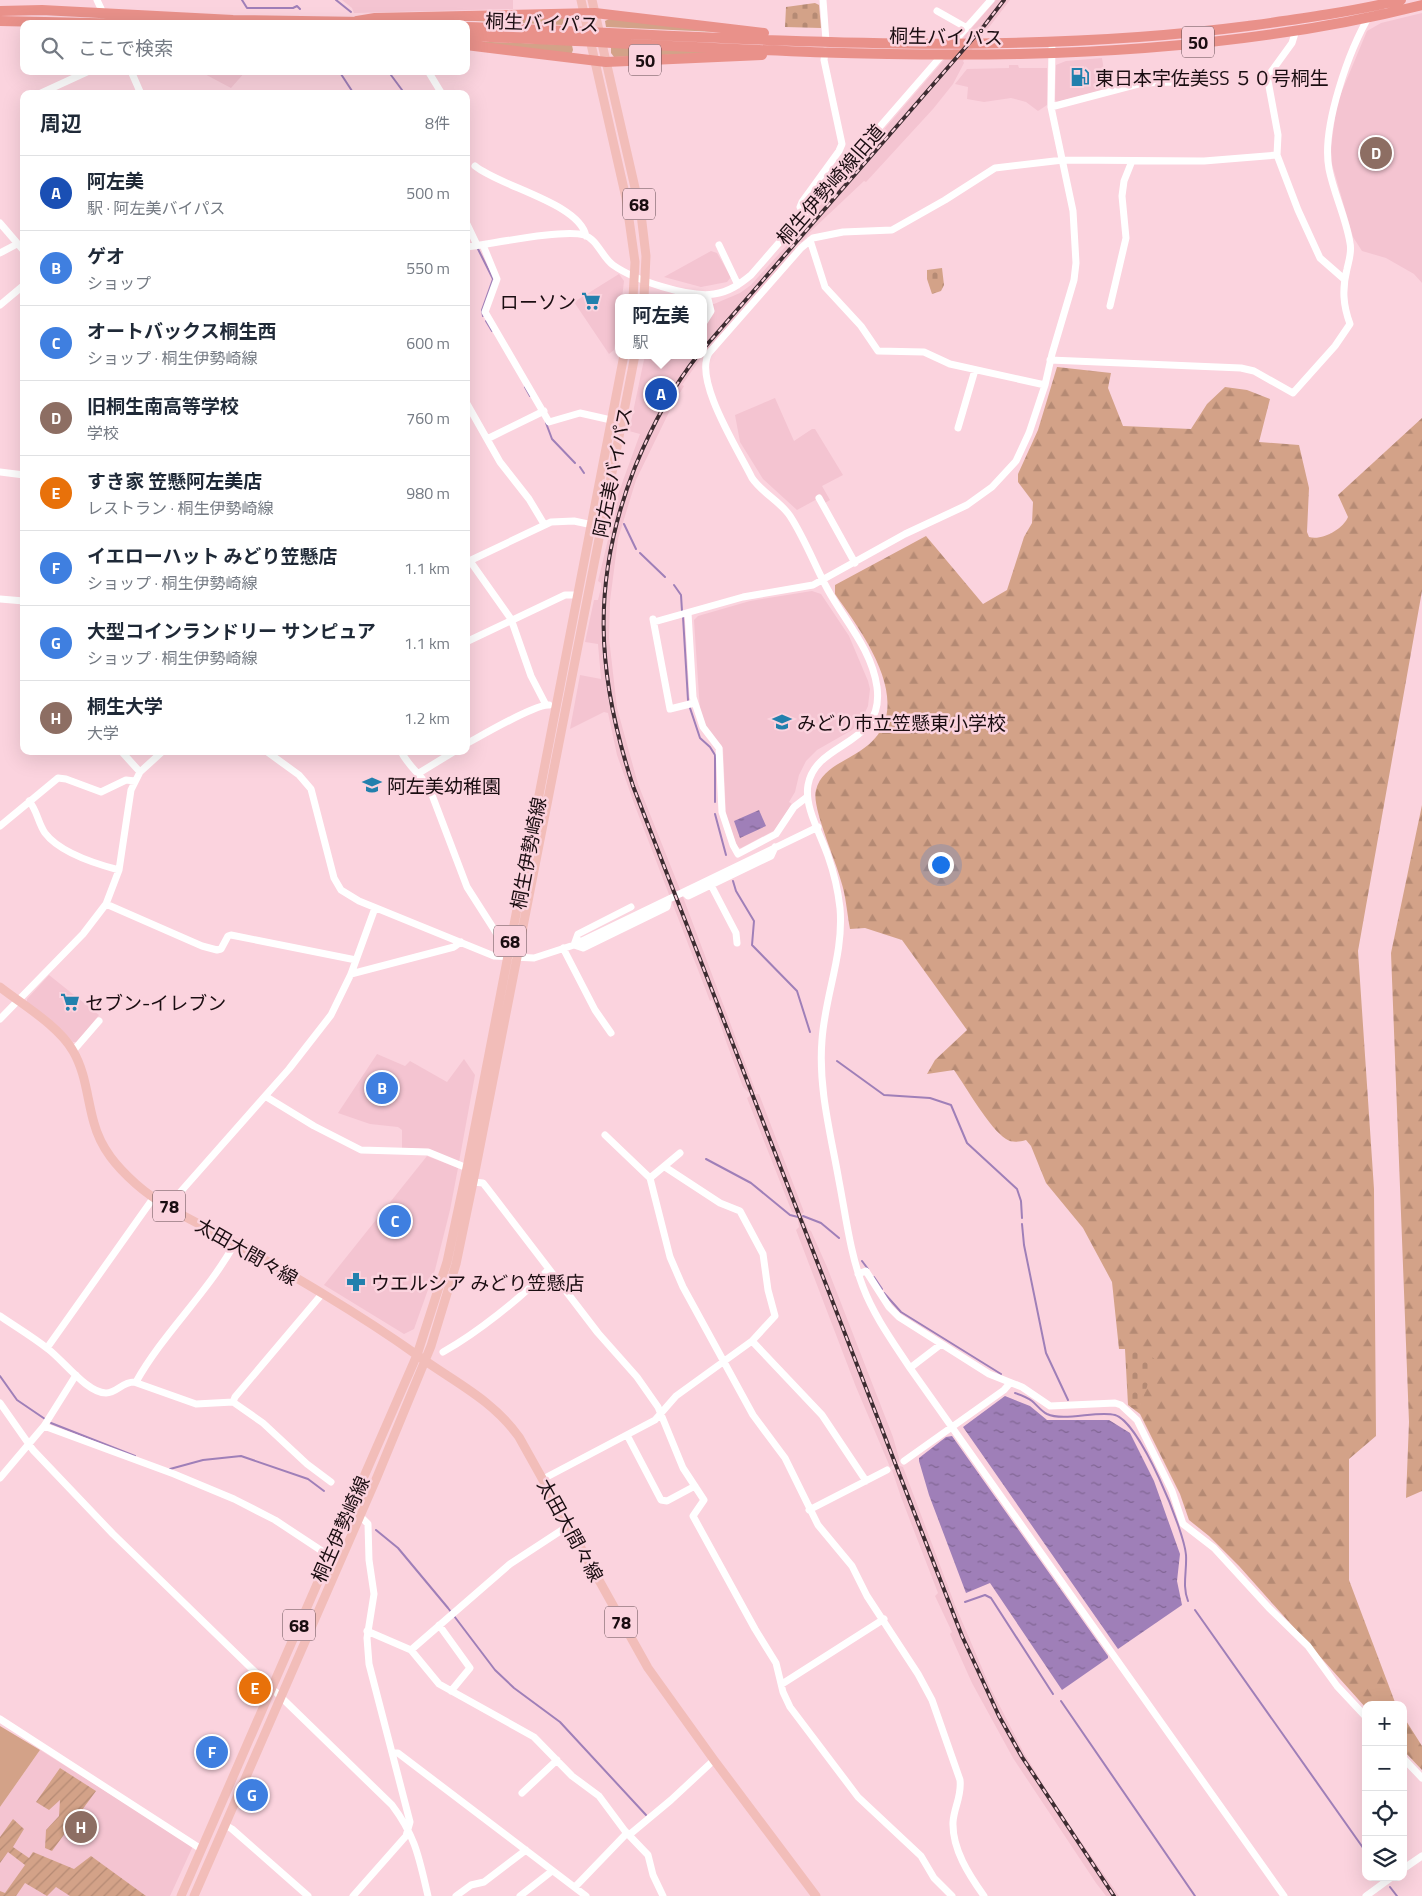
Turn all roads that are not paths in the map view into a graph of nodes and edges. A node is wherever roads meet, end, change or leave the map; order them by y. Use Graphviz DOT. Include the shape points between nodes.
graph roads {
  1 [pos="97,0"];
  2 [pos="581,0"];
  3 [pos="592,0"];
  4 [pos="823,0"];
  5 [pos="991,0"];
  6 [pos="1401,0"];
  7 [pos="1377,3"];
  8 [pos="1422,6"];
  9 [pos="0,11"];
  10 [pos="937,11"];
  11 [pos="103,12"];
  12 [pos="589,13"];
  13 [pos="1369,17"];
  14 [pos="107,20"];
  15 [pos="233,20"];
  16 [pos="363,20"];
  17 [pos="0,21"];
  18 [pos="20,21"];
  19 [pos="470,26"];
  20 [pos="967,28"];
  21 [pos="1296,30"];
  22 [pos="470,36"];
  23 [pos="583,36"];
  24 [pos="1052,43"];
  25 [pos="470,45"];
  26 [pos="825,46"];
  27 [pos="1051,55"];
  28 [pos="595,60"];
  29 [pos="606,62"];
  30 [pos="80,75"];
  31 [pos="133,75"];
  32 [pos="430,75"];
  33 [pos="1174,82"];
  34 [pos="48,90"];
  35 [pos="139,90"];
  36 [pos="440,90"];
  37 [pos="1051,107"];
  38 [pos="1277,155"];
  39 [pos="1063,160"];
  40 [pos="1132,161"];
  41 [pos="475,166"];
  42 [pos="804,213"];
  43 [pos="0,223"];
  44 [pos="470,229"];
  45 [pos="586,236"];
  46 [pos="810,240"];
  47 [pos="480,245"];
  48 [pos="719,245"];
  49 [pos="20,246"];
  50 [pos="470,246"];
  51 [pos="20,247"];
  52 [pos="0,253"];
  53 [pos="635,275"];
  54 [pos="1344,279"];
  55 [pos="646,280"];
  56 [pos="738,285"];
  57 [pos="20,288"];
  58 [pos="633,294"];
  59 [pos="644,294"];
  60 [pos="689,294"];
  61 [pos="707,295"];
  62 [pos="0,305"];
  63 [pos="1110,306"];
  64 [pos="707,317"];
  65 [pos="707,357"];
  66 [pos="623,359"];
  67 [pos="634,359"];
  68 [pos="706,359"];
  69 [pos="1050,360"];
  70 [pos="975,370"];
  71 [pos="1045,386"];
  72 [pos="470,409"];
  73 [pos="544,412"];
  74 [pos="610,420"];
  75 [pos="958,428"];
  76 [pos="487,439"];
  77 [pos="0,472"];
  78 [pos="20,474"];
  79 [pos="819,498"];
  80 [pos="544,524"];
  81 [pos="591,524"];
  82 [pos="602,527"];
  83 [pos="470,560"];
  84 [pos="855,563"];
  85 [pos="470,564"];
  86 [pos="824,580"];
  87 [pos="590,588"];
  88 [pos="577,595"];
  89 [pos="0,599"];
  90 [pos="20,601"];
  91 [pos="688,613"];
  92 [pos="511,619"];
  93 [pos="470,640"];
  94 [pos="694,703"];
  95 [pos="546,705"];
  96 [pos="557,708"];
  97 [pos="470,742"];
  98 [pos="125,755"];
  99 [pos="159,755"];
  100 [pos="272,755"];
  101 [pos="402,755"];
  102 [pos="448,755"];
  103 [pos="140,772"];
  104 [pos="419,773"];
  105 [pos="135,781"];
  106 [pos="807,797"];
  107 [pos="29,801"];
  108 [pos="0,826"];
  109 [pos="818,827"];
  110 [pos="775,847"];
  111 [pos="119,870"];
  112 [pos="712,885"];
  113 [pos="684,893"];
  114 [pos="106,904"];
  115 [pos="632,907"];
  116 [pos="375,908"];
  117 [pos="497,934"];
  118 [pos="461,942"];
  119 [pos="737,943"];
  120 [pos="574,945"];
  121 [pos="563,948"];
  122 [pos="507,957"];
  123 [pos="517,958"];
  124 [pos="356,960"];
  125 [pos="351,974"];
  126 [pos="0,987"];
  127 [pos="17,1000"];
  128 [pos="0,1019"];
  129 [pos="99,1021"];
  130 [pos="611,1033"];
  131 [pos="73,1051"];
  132 [pos="265,1096"];
  133 [pos="605,1135"];
  134 [pos="680,1153"];
  135 [pos="665,1167"];
  136 [pos="467,1168"];
  137 [pos="650,1178"];
  138 [pos="473,1182"];
  139 [pos="154,1197"];
  140 [pos="168,1206"];
  141 [pos="236,1243"];
  142 [pos="549,1269"];
  143 [pos="858,1274"];
  144 [pos="322,1294"];
  145 [pos="0,1316"];
  146 [pos="752,1341"];
  147 [pos="940,1345"];
  148 [pos="47,1348"];
  149 [pos="442,1352"];
  150 [pos="420,1357"];
  151 [pos="724,1362"];
  152 [pos="910,1368"];
  153 [pos="76,1375"];
  154 [pos="136,1382"];
  155 [pos="1010,1383"];
  156 [pos="233,1402"];
  157 [pos="0,1403"];
  158 [pos="660,1415"];
  159 [pos="44,1426"];
  160 [pos="952,1427"];
  161 [pos="627,1435"];
  162 [pos="29,1443"];
  163 [pos="904,1461"];
  164 [pos="887,1470"];
  165 [pos="0,1478"];
  166 [pos="543,1479"];
  167 [pos="866,1481"];
  168 [pos="331,1482"];
  169 [pos="695,1486"];
  170 [pos="809,1510"];
  171 [pos="360,1516"];
  172 [pos="568,1526"];
  173 [pos="328,1555"];
  174 [pos="884,1619"];
  175 [pos="439,1625"];
  176 [pos="367,1630"];
  177 [pos="412,1650"];
  178 [pos="782,1684"];
  179 [pos="272,1690"];
  180 [pos="452,1691"];
  181 [pos="281,1698"];
  182 [pos="1362,1713"];
  183 [pos="0,1719"];
  184 [pos="393,1753"];
  185 [pos="557,1760"];
  186 [pos="714,1760"];
  187 [pos="1407,1762"];
  188 [pos="1422,1778"];
  189 [pos="522,1792"];
  190 [pos="225,1825"];
  191 [pos="409,1829"];
  192 [pos="628,1834"];
  193 [pos="201,1849"];
  194 [pos="526,1850"];
  195 [pos="1422,1856"];
  196 [pos="1407,1867"];
  197 [pos="552,1871"];
  198 [pos="1387,1881"];
  199 [pos="575,1887"];
  200 [pos="460,1895"];
  201 [pos="181,1896"];
  202 [pos="194,1896"];
  203 [pos="308,1896"];
  204 [pos="353,1896"];
  205 [pos="428,1896"];
  206 [pos="520,1896"];
  207 [pos="586,1896"];
  208 [pos="663,1896"];
  209 [pos="816,1896"];
  210 [pos="952,1896"];
  211 [pos="984,1896"];
  212 [pos="1284,1896"];
  213 [pos="1366,1896"];
  1 -- 11 [label="street"];
  2 -- 12 [label="main road, 68"];
  3 -- 12 [label="main road, 68"];
  4 -- 26 [label="street"];
  5 -- 20 [label="street, 桐生伊勢崎線旧道"];
  6 -- 7 [label="highway, 桐生バイパス / 50"];
  7 -- 13 [label="street"];
  7 -- 24 [label="highway, 桐生バイパス / 50" via="1277,22 1190,33"];
  8 -- 13 [label="highway, 桐生バイパス / 50"];
  9 -- 11 [label="highway, 50"];
  10 -- 20 [label="street"];
  11 -- 14 [label="street"];
  11 -- 15 [label="highway, 50"];
  12 -- 16 [label="highway, 50"];
  12 -- 26 [label="highway, 50" via="807,35"];
  12 -- 28 [label="main road, 68"];
  12 -- 29 [label="main road, 68"];
  13 -- 21 [label="highway, 桐生バイパス / 50"];
  13 -- 54 [label="street" via="1335,103 1327,148 1329,171 1350,242"];
  17 -- 18 [label="highway"];
  19 -- 23 [label="highway, 桐生バイパス / 50"];
  20 -- 42 [label="street, 桐生伊勢崎線旧道"];
  21 -- 27 [label="highway, 桐生バイパス / 50"];
  21 -- 38 [label="street" via="1292,43 1268,81 1278,136"];
  22 -- 23 [label="highway, 桐生バイパス / 50"];
  23 -- 26 [label="highway, 桐生バイパス / 50"];
  24 -- 26 [label="highway, 桐生バイパス / 50"];
  24 -- 27 [label="street"];
  25 -- 28 [label="highway, 50"];
  26 -- 27 [label="highway, 桐生バイパス / 50" via="931,54"];
  26 -- 29 [label="highway, 50" via="802,55 699,56"];
  26 -- 42 [label="street" via="824,60 842,144 802,202 800,207"];
  27 -- 37 [label="street"];
  28 -- 29 [label="highway, 50"];
  28 -- 53 [label="main road, 68" via="626,198"];
  29 -- 55 [label="main road, 68" via="638,196"];
  30 -- 34 [label="street"];
  31 -- 35 [label="street"];
  32 -- 36 [label="street"];
  33 -- 37 [label="street" via="1142,82"];
  37 -- 39 [label="street"];
  38 -- 40 [label="street" via="1204,162"];
  38 -- 54 [label="street" via="1320,258"];
  39 -- 40 [label="street"];
  39 -- 46 [label="street" via="995,168 892,230 835,232"];
  39 -- 69 [label="street" via="1073,211 1076,263 1066,310"];
  40 -- 63 [label="street" via="1122,196 1126,238"];
  41 -- 45 [label="street, 桐生伊勢崎線旧道" via="569,212"];
  42 -- 56 [label="street, 桐生伊勢崎線旧道" via="751,275"];
  43 -- 49 [label="street"];
  44 -- 47 [label="street"];
  45 -- 47 [label="street" via="553,235"];
  45 -- 53 [label="street, 桐生伊勢崎線旧道" via="613,265"];
  46 -- 65 [label="street"];
  46 -- 70 [label="street" via="827,290 861,326 878,351 924,352 950,364"];
  47 -- 50 [label="street"];
  47 -- 73 [label="street" via="497,279 486,308 486,317"];
  48 -- 56 [label="street"];
  51 -- 52 [label="street"];
  53 -- 55 [label="street, 桐生伊勢崎線旧道"];
  53 -- 58 [label="main road, 68"];
  54 -- 69 [label="street" via="1344,304 1350,324 1293,393 1254,371 1241,368"];
  55 -- 59 [label="main road, 68"];
  55 -- 60 [label="street, 桐生伊勢崎線旧道"];
  56 -- 61 [label="street, 桐生伊勢崎線旧道"];
  57 -- 62 [label="street"];
  61 -- 64 [label="street" via="711,311"];
  66 -- 74 [label="main road, 阿左美バイパス / 68"];
  67 -- 82 [label="main road, 阿左美バイパス / 68"];
  68 -- 86 [label="street" via="711,396 752,478 790,516"];
  69 -- 71 [label="street"];
  70 -- 71 [label="street"];
  70 -- 75 [label="street"];
  71 -- 84 [label="street" via="1020,454 999,481 958,509 904,534"];
  72 -- 76 [label="street"];
  73 -- 74 [label="street" via="549,422 580,413"];
  73 -- 76 [label="street"];
  74 -- 81 [label="main road, 阿左美バイパス / 68"];
  76 -- 80 [label="street"];
  77 -- 78 [label="street"];
  79 -- 84 [label="street"];
  80 -- 81 [label="street" via="568,520"];
  80 -- 83 [label="street"];
  81 -- 82 [label="street"];
  81 -- 88 [label="main road, 桐生伊勢崎線 / 68"];
  82 -- 87 [label="main road, 阿左美バイパス / 68"];
  84 -- 86 [label="street"];
  85 -- 92 [label="street"];
  86 -- 91 [label="street" via="798,589 760,594"];
  86 -- 106 [label="street" via="868,660 876,683 878,703 866,728 814,770 808,782"];
  87 -- 123 [label="main road, 桐生伊勢崎線 / 68"];
  88 -- 92 [label="street" via="566,595"];
  88 -- 96 [label="main road, 桐生伊勢崎線 / 68"];
  89 -- 90 [label="street"];
  91 -- 94 [label="street"];
  91 -- 94 [label="street" via="653,620 670,709"];
  92 -- 93 [label="street"];
  92 -- 95 [label="street" via="531,676"];
  94 -- 106 [label="street" via="702,727 719,748 722,812 738,854 776,834"];
  95 -- 96 [label="street"];
  95 -- 97 [label="street"];
  96 -- 122 [label="main road, 桐生伊勢崎線 / 68"];
  98 -- 103 [label="street"];
  99 -- 103 [label="street"];
  100 -- 116 [label="street" via="299,775 311,789 339,887"];
  101 -- 104 [label="street"];
  102 -- 104 [label="street"];
  103 -- 105 [label="street"];
  104 -- 117 [label="street" via="429,787 467,887"];
  105 -- 107 [label="street" via="126,780 101,792 58,778"];
  105 -- 111 [label="street" via="129,800"];
  106 -- 109 [label="street"];
  107 -- 108 [label="street"];
  107 -- 111 [label="street" via="44,832 55,842 66,850"];
  109 -- 110 [label="street"];
  109 -- 143 [label="street" via="835,878 841,921 837,965 823,1032 821,1066"];
  110 -- 112 [label="street" via="772,856"];
  110 -- 113 [label="street"];
  111 -- 114 [label="street"];
  112 -- 113 [label="street" via="688,896"];
  112 -- 119 [label="street" via="736,933"];
  113 -- 120 [label="street" via="669,900 667,907 583,948"];
  114 -- 124 [label="street" via="217,950 232,935"];
  114 -- 127 [label="street" via="90,926"];
  115 -- 120 [label="street" via="578,934"];
  116 -- 118 [label="street"];
  116 -- 124 [label="street"];
  118 -- 122 [label="street" via="494,956"];
  118 -- 125 [label="street" via="454,947"];
  120 -- 121 [label="street"];
  121 -- 123 [label="street" via="534,958"];
  121 -- 130 [label="street" via="595,1010"];
  122 -- 123 [label="street"];
  122 -- 136 [label="main road, 桐生伊勢崎線 / 68"];
  123 -- 138 [label="main road, 桐生伊勢崎線 / 68"];
  124 -- 125 [label="street"];
  125 -- 132 [label="street" via="331,1015"];
  126 -- 127 [label="main road, 太田大間々線 / 78"];
  127 -- 128 [label="street"];
  127 -- 131 [label="main road, 太田大間々線 / 78" via="64,1038"];
  129 -- 131 [label="street"];
  131 -- 139 [label="main road, 太田大間々線 / 78" via="102,1145 120,1170"];
  132 -- 136 [label="street" via="362,1150 428,1152"];
  132 -- 140 [label="street"];
  133 -- 137 [label="street"];
  134 -- 135 [label="street"];
  135 -- 137 [label="street"];
  135 -- 146 [label="street" via="720,1203 740,1211 761,1249 775,1316"];
  136 -- 150 [label="main road, 桐生伊勢崎線 / 68"];
  137 -- 151 [label="street" via="670,1257"];
  138 -- 142 [label="street" via="485,1185"];
  138 -- 150 [label="main road, 桐生伊勢崎線 / 68" via="445,1305 430,1346"];
  139 -- 140 [label="main road, 太田大間々線 / 78"];
  139 -- 148 [label="street"];
  140 -- 141 [label="main road, 太田大間々線 / 78"];
  141 -- 144 [label="main road, 太田大間々線 / 78"];
  141 -- 154 [label="street" via="217,1274 163,1338"];
  142 -- 149 [label="street" via="535,1284 462,1341"];
  142 -- 158 [label="street" via="637,1377"];
  143 -- 147 [label="street" via="866,1271 894,1313"];
  143 -- 152 [label="street" via="873,1309"];
  144 -- 150 [label="main road, 太田大間々線 / 78"];
  144 -- 156 [label="street"];
  145 -- 148 [label="street"];
  146 -- 151 [label="street"];
  146 -- 167 [label="street" via="822,1415"];
  147 -- 152 [label="street"];
  147 -- 155 [label="street"];
  148 -- 153 [label="street"];
  150 -- 166 [label="main road, 太田大間々線 / 78" via="479,1395 500,1413 519,1437"];
  150 -- 171 [label="main road, 桐生伊勢崎線 / 68"];
  150 -- 173 [label="main road, 桐生伊勢崎線 / 68"];
  151 -- 158 [label="street" via="676,1396"];
  151 -- 170 [label="street" via="759,1425 785,1458"];
  152 -- 160 [label="street"];
  153 -- 154 [label="street" via="104,1393 111,1393 124,1383"];
  153 -- 159 [label="street"];
  154 -- 156 [label="street" via="196,1404"];
  155 -- 160 [label="street"];
  155 -- 182 [label="street" via="1022,1387 1050,1406 1115,1403 1134,1417 1172,1490 1183,1524 1214,1548 1308,1646 1337,1686"];
  156 -- 168 [label="street" via="264,1423"];
  157 -- 162 [label="street"];
  158 -- 161 [label="street"];
  158 -- 169 [label="street" via="683,1468"];
  159 -- 162 [label="street"];
  159 -- 173 [label="street" via="234,1499 275,1520"];
  160 -- 163 [label="street"];
  160 -- 212 [label="street"];
  161 -- 166 [label="street"];
  161 -- 169 [label="street" via="661,1500 667,1501"];
  162 -- 165 [label="street"];
  162 -- 179 [label="street" via="114,1534"];
  164 -- 167 [label="street"];
  166 -- 172 [label="main road, 太田大間々線 / 78"];
  167 -- 170 [label="street"];
  169 -- 178 [label="street" via="704,1502 693,1516 776,1663"];
  170 -- 174 [label="street" via="852,1566"];
  171 -- 176 [label="street" via="368,1524 369,1560 374,1585"];
  171 -- 181 [label="main road, 桐生伊勢崎線 / 68"];
  172 -- 175 [label="street" via="510,1564"];
  172 -- 186 [label="main road, 太田大間々線 / 78" via="648,1668"];
  173 -- 179 [label="main road, 桐生伊勢崎線 / 68"];
  174 -- 178 [label="street"];
  174 -- 211 [label="street" via="918,1674 935,1710 960,1780 961,1795 954,1814 954,1835 965,1865"];
  175 -- 177 [label="street"];
  175 -- 180 [label="street" via="470,1668"];
  176 -- 177 [label="street"];
  176 -- 184 [label="street" via="369,1664"];
  177 -- 180 [label="street" via="436,1682"];
  178 -- 210 [label="street" via="790,1707 858,1798 921,1856 934,1878"];
  179 -- 181 [label="street"];
  179 -- 193 [label="main road, 桐生伊勢崎線 / 68"];
  180 -- 185 [label="street" via="524,1730"];
  181 -- 190 [label="main road, 桐生伊勢崎線 / 68"];
  181 -- 191 [label="street" via="392,1805"];
  183 -- 193 [label="street"];
  184 -- 191 [label="street" via="410,1818"];
  184 -- 194 [label="street" via="398,1753"];
  185 -- 189 [label="street"];
  185 -- 192 [label="street" via="599,1796"];
  186 -- 192 [label="street"];
  186 -- 209 [label="main road, 太田大間々線 / 78"];
  187 -- 188 [label="street"];
  190 -- 202 [label="main road, 桐生伊勢崎線 / 68"];
  190 -- 203 [label="street"];
  191 -- 204 [label="street"];
  191 -- 205 [label="street" via="418,1851"];
  192 -- 199 [label="street"];
  192 -- 208 [label="street" via="650,1858 653,1875"];
  193 -- 201 [label="main road, 桐生伊勢崎線 / 68"];
  194 -- 197 [label="street"];
  194 -- 200 [label="street" via="484,1882 471,1885"];
  195 -- 196 [label="street"];
  197 -- 199 [label="street"];
  197 -- 206 [label="street"];
  198 -- 213 [label="street"];
  199 -- 207 [label="street"];
}
